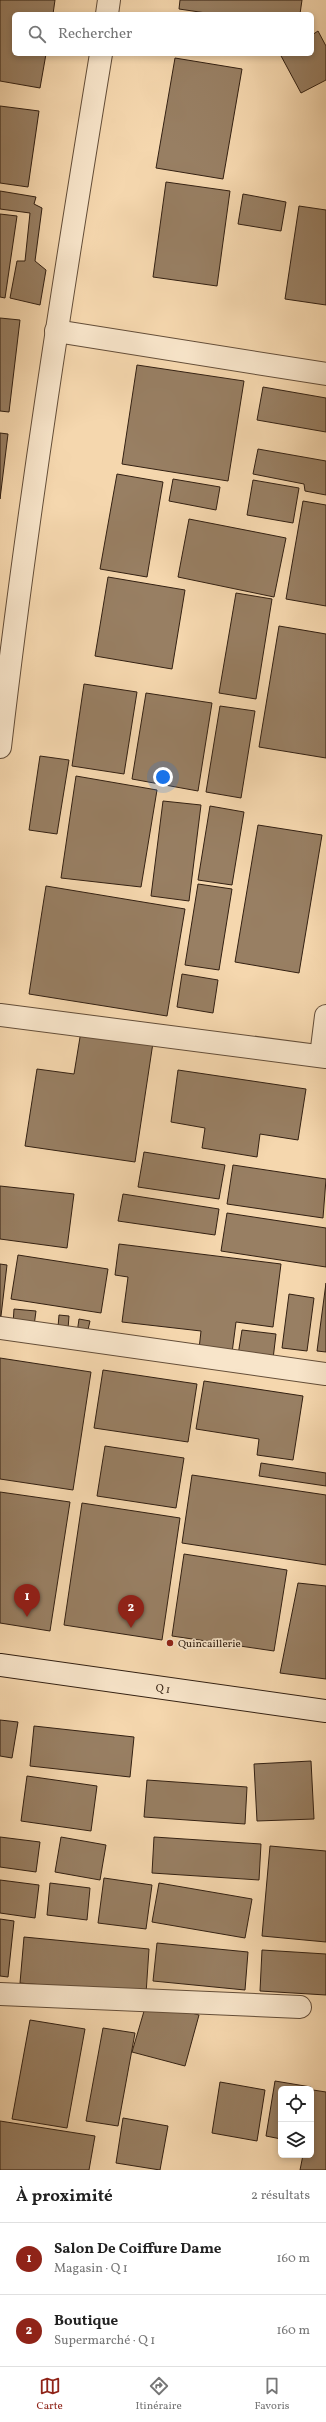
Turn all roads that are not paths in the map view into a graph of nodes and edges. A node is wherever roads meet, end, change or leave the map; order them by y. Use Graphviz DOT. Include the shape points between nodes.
graph roads {
  1 [pos="109,0"];
  2 [pos="107,12"];
  3 [pos="101,56"];
  4 [pos="56,331"];
  5 [pos="326,374"];
  6 [pos="6,641"];
  7 [pos="0,747"];
  8 [pos="0,1015"];
  9 [pos="326,1016"];
  10 [pos="323,1057"];
  11 [pos="0,1328"];
  12 [pos="326,1374"];
  13 [pos="0,1664"];
  14 [pos="326,1711"];
  15 [pos="0,1994"];
  16 [pos="300,2007"];
  1 -- 2 [label="street"];
  3 -- 4 [label="street"];
  4 -- 5 [label="street"];
  4 -- 6 [label="street"];
  6 -- 7 [label="street"];
  8 -- 10 [label="street"];
  9 -- 10 [label="street"];
  11 -- 12 [label="street"];
  13 -- 14 [label="street, Q 1"];
  15 -- 16 [label="street"];
}
